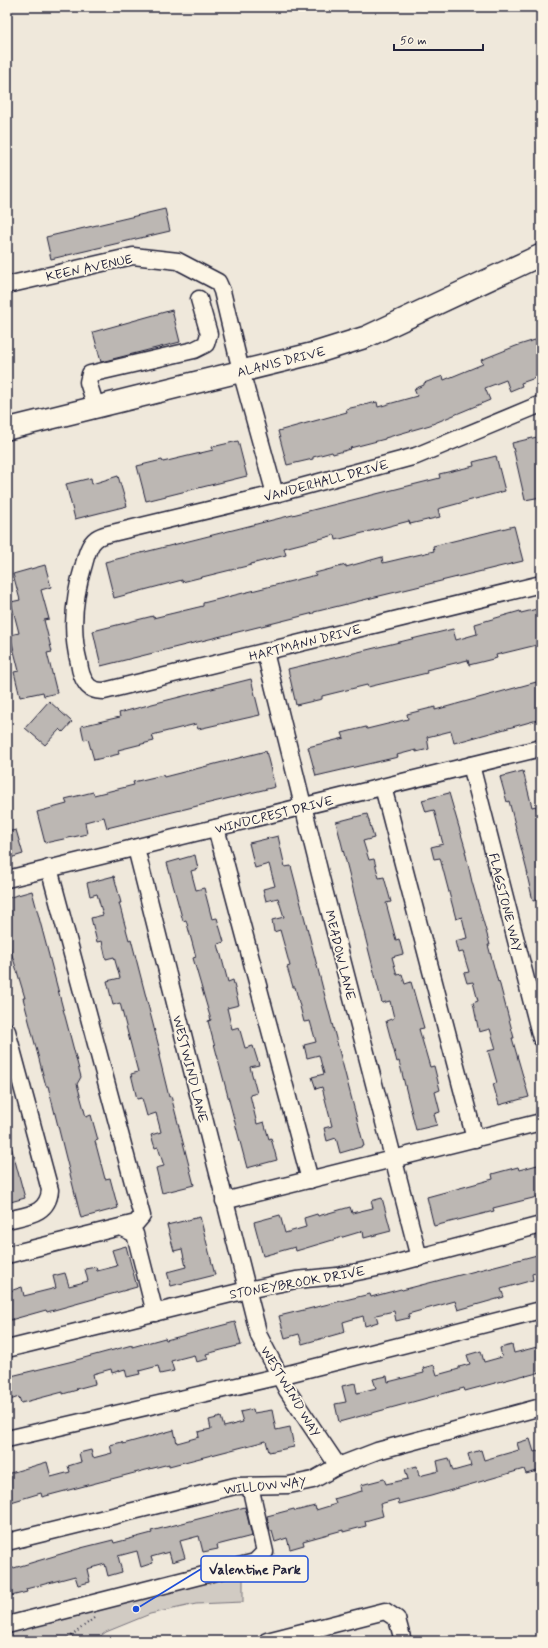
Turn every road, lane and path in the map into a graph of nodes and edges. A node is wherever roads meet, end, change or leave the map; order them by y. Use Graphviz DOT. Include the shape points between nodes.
graph roads {
  1 [pos="541,255"];
  2 [pos="7,285"];
  3 [pos="199,299"];
  4 [pos="241,372"];
  5 [pos="541,404"];
  6 [pos="96,407"];
  7 [pos="7,429"];
  8 [pos="275,494"];
  9 [pos="541,584"];
  10 [pos="265,652"];
  11 [pos="80,669"];
  12 [pos="541,748"];
  13 [pos="471,765"];
  14 [pos="383,787"];
  15 [pos="303,806"];
  16 [pos="216,828"];
  17 [pos="136,848"];
  18 [pos="49,868"];
  19 [pos="7,879"];
  20 [pos="7,1031"];
  21 [pos="541,1038"];
  22 [pos="541,1122"];
  23 [pos="475,1139"];
  24 [pos="393,1159"];
  25 [pos="310,1180"];
  26 [pos="224,1201"];
  27 [pos="7,1220"];
  28 [pos="541,1225"];
  29 [pos="121,1227"];
  30 [pos="7,1255"];
  31 [pos="419,1258"];
  32 [pos="246,1290"];
  33 [pos="541,1310"];
  34 [pos="155,1313"];
  35 [pos="7,1349"];
  36 [pos="280,1376"];
  37 [pos="541,1407"];
  38 [pos="7,1439"];
  39 [pos="338,1466"];
  40 [pos="250,1486"];
  41 [pos="7,1542"];
  42 [pos="7,1625"];
  43 [pos="267,1641"];
  44 [pos="403,1641"];
  1 -- 4 [label="main road, ALANIS DRIVE" via="366,337 315,354"];
  2 -- 4 [label="street, KEEN AVENUE" via="133,256 178,261 218,282"];
  3 -- 6 [label="street" via="209,334 206,344 194,350 90,374 88,382"];
  4 -- 6 [label="main road, ALANIS DRIVE"];
  4 -- 8 [label="street, KEEN AVENUE"];
  5 -- 8 [label="street, VANDERHALL DRIVE" via="416,456"];
  6 -- 7 [label="main road, ALANIS DRIVE"];
  8 -- 11 [label="street, VANDERHALL DRIVE" via="96,538 78,580 74,600 74,638"];
  9 -- 10 [label="street, HARTMANN DRIVE"];
  10 -- 11 [label="street, HARTMANN DRIVE" via="104,691 93,690 87,685"];
  10 -- 15 [label="street, MEADOW LANE"];
  12 -- 13 [label="street, WINDCREST DRIVE"];
  13 -- 14 [label="street, WINDCREST DRIVE"];
  13 -- 21 [label="street, FLAGSTONE WAY"];
  14 -- 15 [label="street, WINDCREST DRIVE"];
  14 -- 23 [label="street"];
  15 -- 16 [label="street, WINDCREST DRIVE"];
  15 -- 24 [label="street, MEADOW LANE"];
  16 -- 17 [label="street, WINDCREST DRIVE"];
  16 -- 25 [label="street"];
  17 -- 18 [label="street, WINDCREST DRIVE"];
  17 -- 26 [label="street, WESTWIND LANE"];
  18 -- 19 [label="street, WINDCREST DRIVE"];
  18 -- 29 [label="street" via="142,1216 136,1223"];
  20 -- 27 [label="street" via="50,1190 49,1198 41,1210"];
  22 -- 23 [label="street"];
  23 -- 24 [label="street"];
  24 -- 25 [label="street"];
  24 -- 31 [label="street, MEADOW LANE"];
  25 -- 26 [label="street"];
  26 -- 32 [label="street, WESTWIND LANE"];
  28 -- 31 [label="street, STONEYBROOK DRIVE"];
  29 -- 30 [label="street"];
  29 -- 34 [label="street" via="135,1234"];
  31 -- 32 [label="street, STONEYBROOK DRIVE" via="337,1276 296,1280"];
  32 -- 34 [label="street, STONEYBROOK DRIVE"];
  32 -- 36 [label="street, WESTWIND WAY" via="258,1336"];
  33 -- 36 [label="street"];
  34 -- 35 [label="street, STONEYBROOK DRIVE"];
  36 -- 38 [label="street"];
  36 -- 39 [label="street, WESTWIND WAY"];
  37 -- 39 [label="street, WILLOW WAY" via="377,1451"];
  39 -- 40 [label="street, WILLOW WAY" via="313,1480"];
  40 -- 41 [label="street, WILLOW WAY" via="235,1486"];
  40 -- 42 [label="street" via="265,1552 255,1562"];
  43 -- 44 [label="street" via="385,1611 397,1619"];
}
